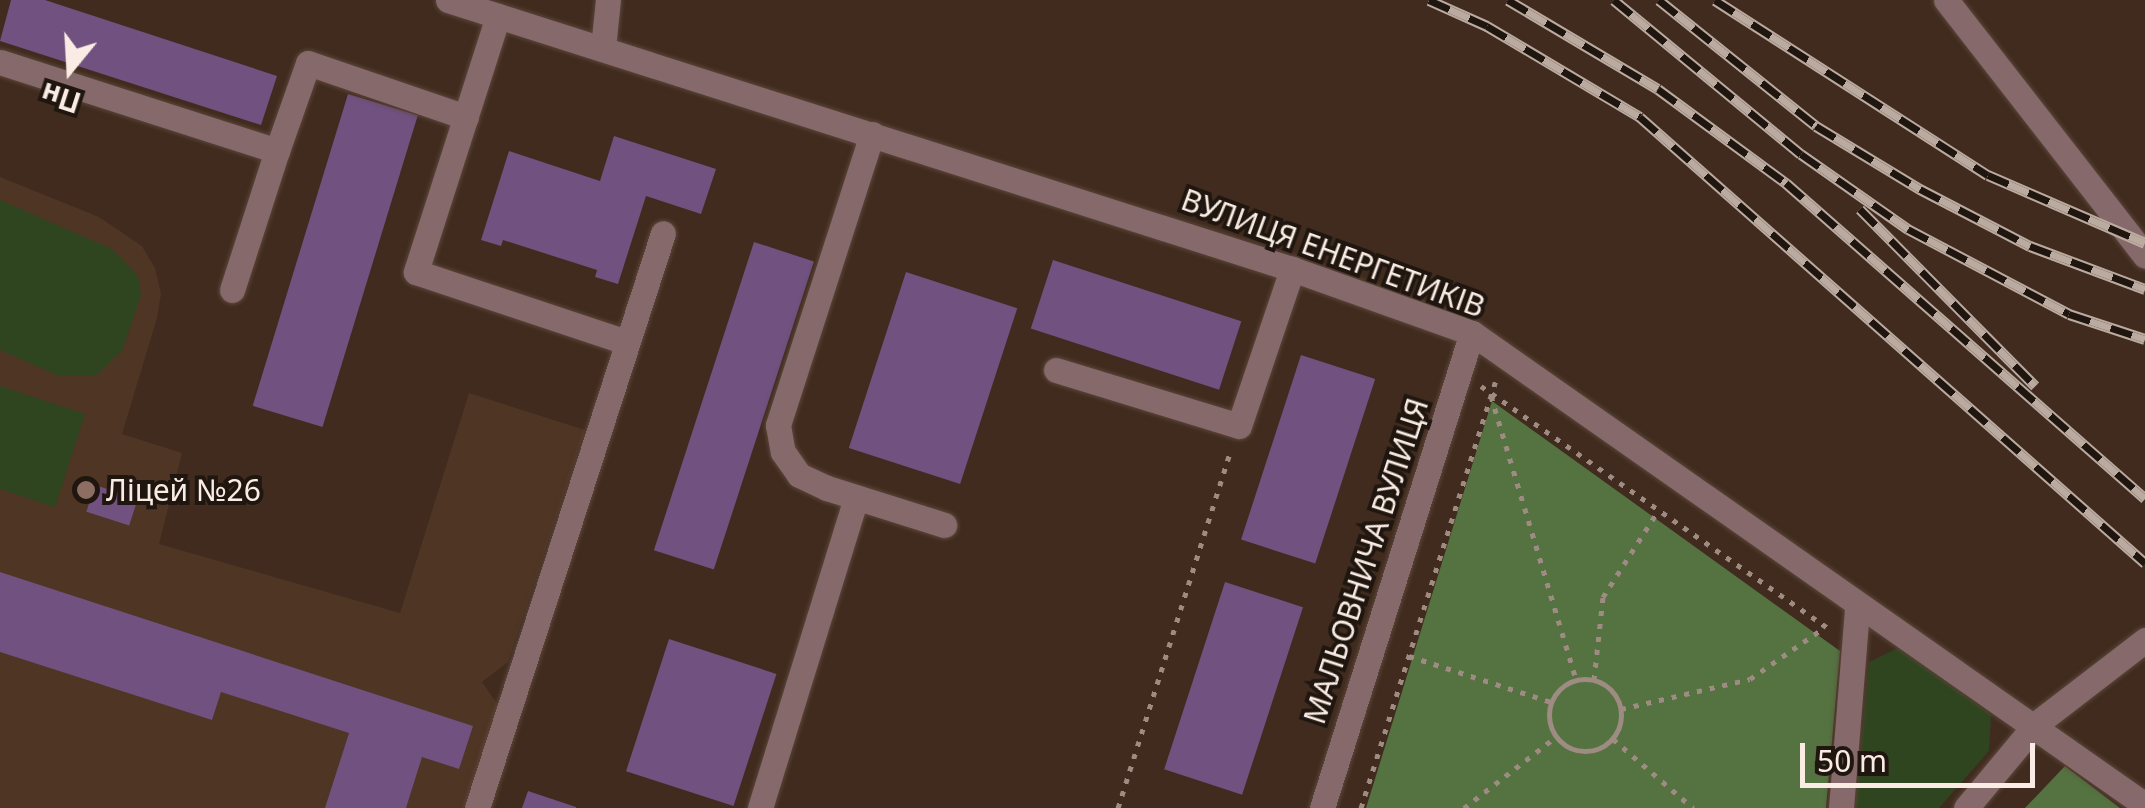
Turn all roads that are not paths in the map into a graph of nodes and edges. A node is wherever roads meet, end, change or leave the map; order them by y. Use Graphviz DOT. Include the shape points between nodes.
graph roads {
  1 [pos="448,0"];
  2 [pos="608,0"];
  3 [pos="1946,0"];
  4 [pos="498,16"];
  5 [pos="603,48"];
  6 [pos="0,62"];
  7 [pos="466,117"];
  8 [pos="872,134"];
  9 [pos="277,152"];
  10 [pos="663,233"];
  11 [pos="2145,256"];
  12 [pos="1292,269"];
  13 [pos="232,290"];
  14 [pos="1472,333"];
  15 [pos="627,342"];
  16 [pos="1056,370"];
  17 [pos="856,497"];
  18 [pos="944,525"];
  19 [pos="1857,608"];
  20 [pos="2145,640"];
  21 [pos="2036,724"];
  22 [pos="2145,804"];
  23 [pos="477,808"];
  24 [pos="760,808"];
  25 [pos="1322,808"];
  26 [pos="1842,808"];
  27 [pos="1966,808"];
  1 -- 4 [label="street, ВУЛИЦЯ ЕНЕРГЕТИКІВ"];
  2 -- 5 [label="street"];
  3 -- 11 [label="street"];
  4 -- 5 [label="street, ВУЛИЦЯ ЕНЕРГЕТИКІВ"];
  4 -- 7 [label="street"];
  5 -- 8 [label="street, ВУЛИЦЯ ЕНЕРГЕТИКІВ"];
  6 -- 9 [label="street"];
  7 -- 9 [label="street" via="308,63"];
  7 -- 15 [label="street" via="416,272"];
  8 -- 12 [label="street, ВУЛИЦЯ ЕНЕРГЕТИКІВ"];
  8 -- 17 [label="street" via="778,425 783,452 799,475"];
  9 -- 13 [label="street"];
  10 -- 15 [label="street"];
  12 -- 14 [label="street, ВУЛИЦЯ ЕНЕРГЕТИКІВ"];
  12 -- 16 [label="street" via="1239,426"];
  14 -- 19 [label="street, ВУЛИЦЯ ЕНЕРГЕТИКІВ"];
  14 -- 25 [label="street, МАЛЬОВНИЧА ВУЛИЦЯ"];
  15 -- 23 [label="street"];
  17 -- 18 [label="street"];
  17 -- 24 [label="street"];
  19 -- 21 [label="street, ВУЛИЦЯ ЕНЕРГЕТИКІВ"];
  19 -- 26 [label="street"];
  20 -- 21 [label="street"];
  21 -- 22 [label="street, ВУЛИЦЯ ЕНЕРГЕТИКІВ"];
  21 -- 27 [label="street"];
}
